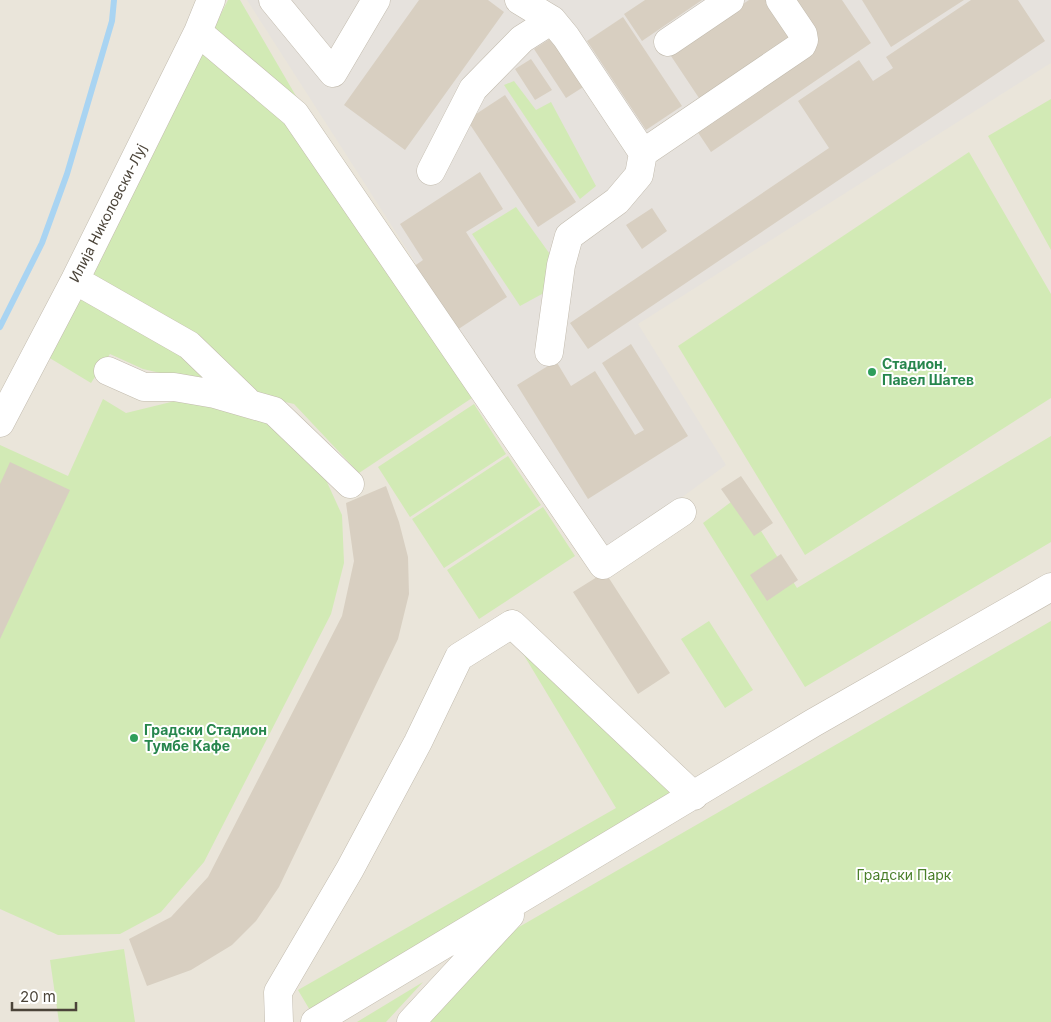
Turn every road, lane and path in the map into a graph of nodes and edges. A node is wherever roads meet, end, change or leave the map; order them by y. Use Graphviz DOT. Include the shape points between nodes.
graph roads {
  1 [pos="211,0"];
  2 [pos="273,0"];
  3 [pos="376,0"];
  4 [pos="519,0"];
  5 [pos="730,0"];
  6 [pos="780,0"];
  7 [pos="552,20"];
  8 [pos="198,32"];
  9 [pos="668,42"];
  10 [pos="642,153"];
  11 [pos="431,171"];
  12 [pos="75,280"];
  13 [pos="549,352"];
  14 [pos="108,371"];
  15 [pos="250,404"];
  16 [pos="0,423"];
  17 [pos="350,484"];
  18 [pos="682,512"];
  19 [pos="1051,587"];
  20 [pos="694,796"];
  21 [pos="532,892"];
  22 [pos="279,1022"];
  23 [pos="315,1022"];
  24 [pos="411,1022"];
  1 -- 8 [label="street, Илија Николовски-Луј"];
  2 -- 3 [label="street" via="333,73"];
  4 -- 7 [label="street"];
  5 -- 9 [label="street"];
  6 -- 10 [label="street" via="803,34 802,45"];
  7 -- 10 [label="street"];
  7 -- 11 [label="street" via="522,39 473,89"];
  8 -- 12 [label="street, Илија Николовски-Луј"];
  8 -- 18 [label="street" via="295,114 603,565"];
  10 -- 13 [label="street" via="639,175 617,201 569,236 561,265"];
  12 -- 15 [label="street" via="189,345"];
  12 -- 16 [label="street, Илија Николовски-Луј"];
  14 -- 15 [label="street" via="144,387 191,390"];
  15 -- 17 [label="street" via="274,411"];
  19 -- 20 [label="street" via="837,709"];
  20 -- 21 [label="street"];
  20 -- 22 [label="street" via="512,624 459,657 368,835 278,992"];
  21 -- 23 [label="street"];
  21 -- 24 [label="street"];
}
